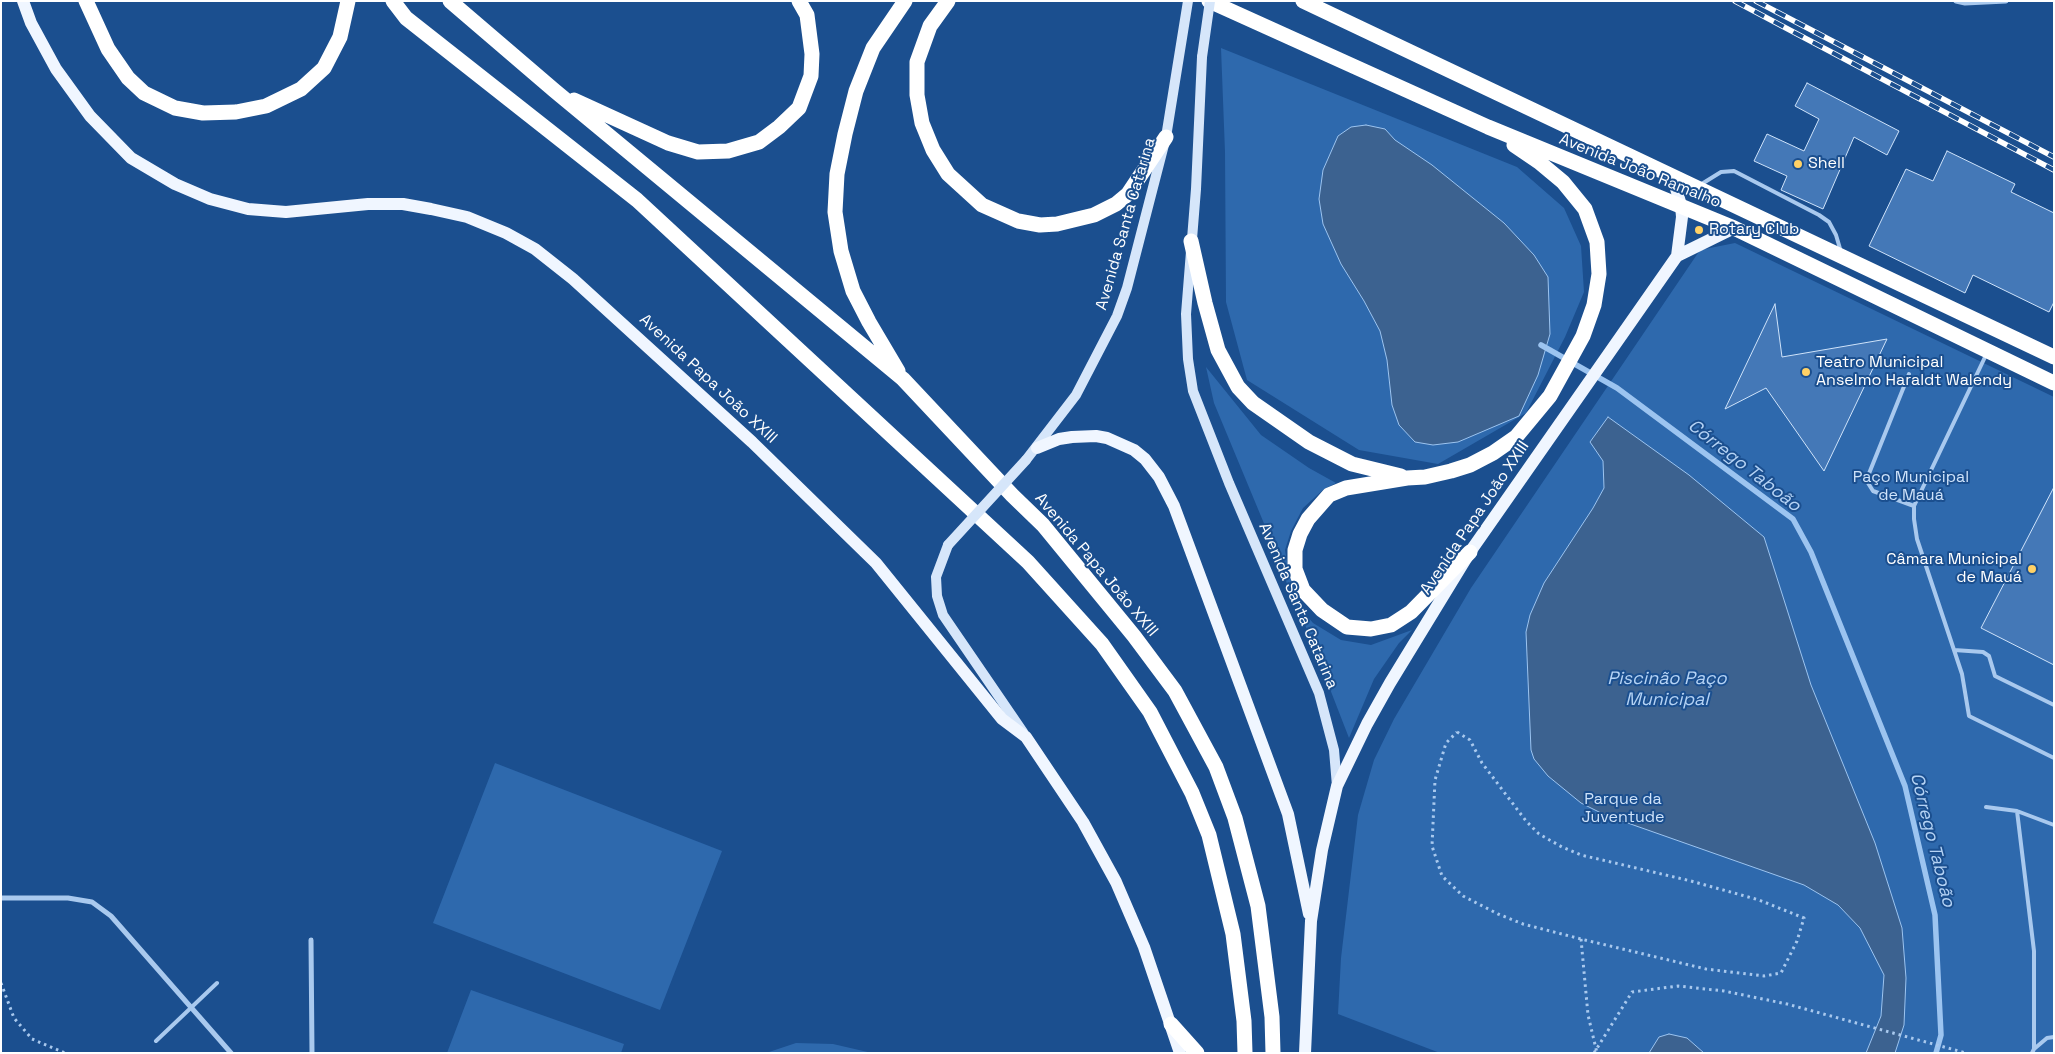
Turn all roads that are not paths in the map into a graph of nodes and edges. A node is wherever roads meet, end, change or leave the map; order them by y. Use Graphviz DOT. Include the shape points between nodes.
graph roads {
  1 [pos="23,1"];
  2 [pos="86,1"];
  3 [pos="348,1"];
  4 [pos="393,1"];
  5 [pos="450,1"];
  6 [pos="799,1"];
  7 [pos="905,1"];
  8 [pos="948,1"];
  9 [pos="1188,1"];
  10 [pos="1209,1"];
  11 [pos="1302,1"];
  12 [pos="1956,1"];
  13 [pos="2006,1"];
  14 [pos="555,91"];
  15 [pos="1488,127"];
  16 [pos="1166,137"];
  17 [pos="1672,176"];
  18 [pos="1696,188"];
  19 [pos="1680,205"];
  20 [pos="1734,228"];
  21 [pos="1191,241"];
  22 [pos="1677,256"];
  23 [pos="1842,256"];
  24 [pos="1988,351"];
  25 [pos="2054,357"];
  26 [pos="1908,374"];
  27 [pos="903,379"];
  28 [pos="2054,383"];
  29 [pos="1037,448"];
  30 [pos="1407,478"];
  31 [pos="1914,506"];
  32 [pos="1470,552"];
  33 [pos="1954,650"];
  34 [pos="2054,705"];
  35 [pos="1026,737"];
  36 [pos="2054,758"];
  37 [pos="1337,786"];
  38 [pos="1986,807"];
  39 [pos="2018,811"];
  40 [pos="2054,825"];
  41 [pos="1,898"];
  42 [pos="1311,921"];
  43 [pos="311,940"];
  44 [pos="217,983"];
  45 [pos="192,1008"];
  46 [pos="1171,1024"];
  47 [pos="2054,1037"];
  48 [pos="156,1041"];
  49 [pos="2033,1051"];
  50 [pos="231,1053"];
  51 [pos="312,1053"];
  52 [pos="1180,1053"];
  53 [pos="1198,1053"];
  54 [pos="1245,1053"];
  55 [pos="1273,1053"];
  56 [pos="1305,1053"];
  1 -- 35 [label="main road, Avenida Papa João XXIII" via="56,69 90,116 131,158 175,184 210,199 248,209 286,212 368,204 403,204 431,209 467,217 535,249 573,278 752,442 876,562 1002,719"];
  2 -- 3 [label="highway" via="108,49 128,78 144,93 175,108 203,113 236,112 266,106 301,89 324,68 340,37"];
  4 -- 54 [label="highway" via="406,18 637,200 1028,562 1102,644 1150,712 1192,793 1209,835 1233,934"];
  5 -- 14 [label="highway, Avenida Papa João XXIII"];
  6 -- 14 [label="highway" via="806,15 812,76 799,108 759,142 728,151 698,152 668,143"];
  7 -- 27 [label="highway" via="873,48 856,91 837,174 835,212 841,251 853,291"];
  8 -- 16 [label="highway" via="930,26 917,62 917,95 922,123 933,150 948,174 982,205 1040,225 1094,215 1128,194"];
  9 -- 16 [label="main road, Avenida Santa Catarina"];
  10 -- 15 [label="highway, Avenida João Ramalho"];
  10 -- 21 [label="main road, Avenida Santa Catarina, bridge" via="1202,58"];
  11 -- 17 [label="highway, Avenida João Ramalho"];
  12 -- 13 [label="street"];
  14 -- 27 [label="highway, Avenida Papa João XXIII"];
  15 -- 19 [label="highway, Avenida João Ramalho"];
  15 -- 30 [label="highway" via="1563,182 1585,208 1597,242 1599,274 1594,305 1583,336 1550,396 1516,437 1470,464 1425,477"];
  16 -- 29 [label="main road, Avenida Santa Catarina" via="1117,316 1076,395"];
  17 -- 18 [label="highway, Avenida João Ramalho"];
  17 -- 19 [label="main road, Avenida Papa João XXIII"];
  18 -- 23 [label="highway, Avenida João Ramalho"];
  18 -- 23 [label="lane" via="1722,172 1734,171 1829,222"];
  19 -- 20 [label="highway, Avenida João Ramalho"];
  19 -- 22 [label="main road, Avenida Papa João XXIII"];
  20 -- 22 [label="main road, Avenida Papa João XXIII"];
  20 -- 24 [label="highway, Avenida João Ramalho"];
  21 -- 30 [label="highway" via="1218,350 1238,386 1252,403 1309,442 1352,464"];
  21 -- 37 [label="main road, Avenida Santa Catarina" via="1186,334 1193,391 1320,693 1334,750"];
  22 -- 32 [label="main road, Avenida Papa João XXIII"];
  23 -- 25 [label="highway, Avenida João Ramalho"];
  24 -- 28 [label="highway, Avenida João Ramalho"];
  24 -- 31 [label="lane"];
  26 -- 31 [label="lane" via="1868,483 1873,491"];
  27 -- 55 [label="highway, Avenida Papa João XXIII" via="1043,525 1134,636 1180,700 1216,767 1237,827 1258,906 1272,1017"];
  29 -- 35 [label="main road, Avenida Santa Catarina, bridge" via="948,545 936,577 943,615"];
  29 -- 42 [label="main road" via="1072,437 1107,438 1134,450 1160,477 1174,506 1285,806"];
  30 -- 32 [label="highway" via="1346,488 1329,496 1319,506 1300,534 1296,550 1296,569 1303,590 1322,610 1348,627 1371,629 1391,625 1411,612"];
  31 -- 33 [label="lane" via="1917,539"];
  32 -- 37 [label="main road, Avenida Papa João XXIII" via="1390,683"];
  33 -- 34 [label="lane" via="1983,652 1989,656 1995,676"];
  33 -- 36 [label="lane" via="1969,716"];
  35 -- 46 [label="main road, Avenida Papa João XXIII" via="1083,822 1116,882 1144,947"];
  37 -- 42 [label="main road, Avenida Papa João XXIII" via="1322,850"];
  38 -- 39 [label="lane"];
  39 -- 40 [label="lane"];
  39 -- 49 [label="lane" via="2034,951"];
  41 -- 45 [label="street" via="68,898 92,902 111,916"];
  42 -- 56 [label="main road, Avenida Papa João XXIII"];
  43 -- 51 [label="street"];
  44 -- 45 [label="lane"];
  45 -- 48 [label="lane"];
  45 -- 50 [label="street"];
  46 -- 52 [label="main road, Avenida Papa João XXIII"];
  46 -- 53 [label="highway"];
  47 -- 49 [label="lane" via="2047,1038"];
}
